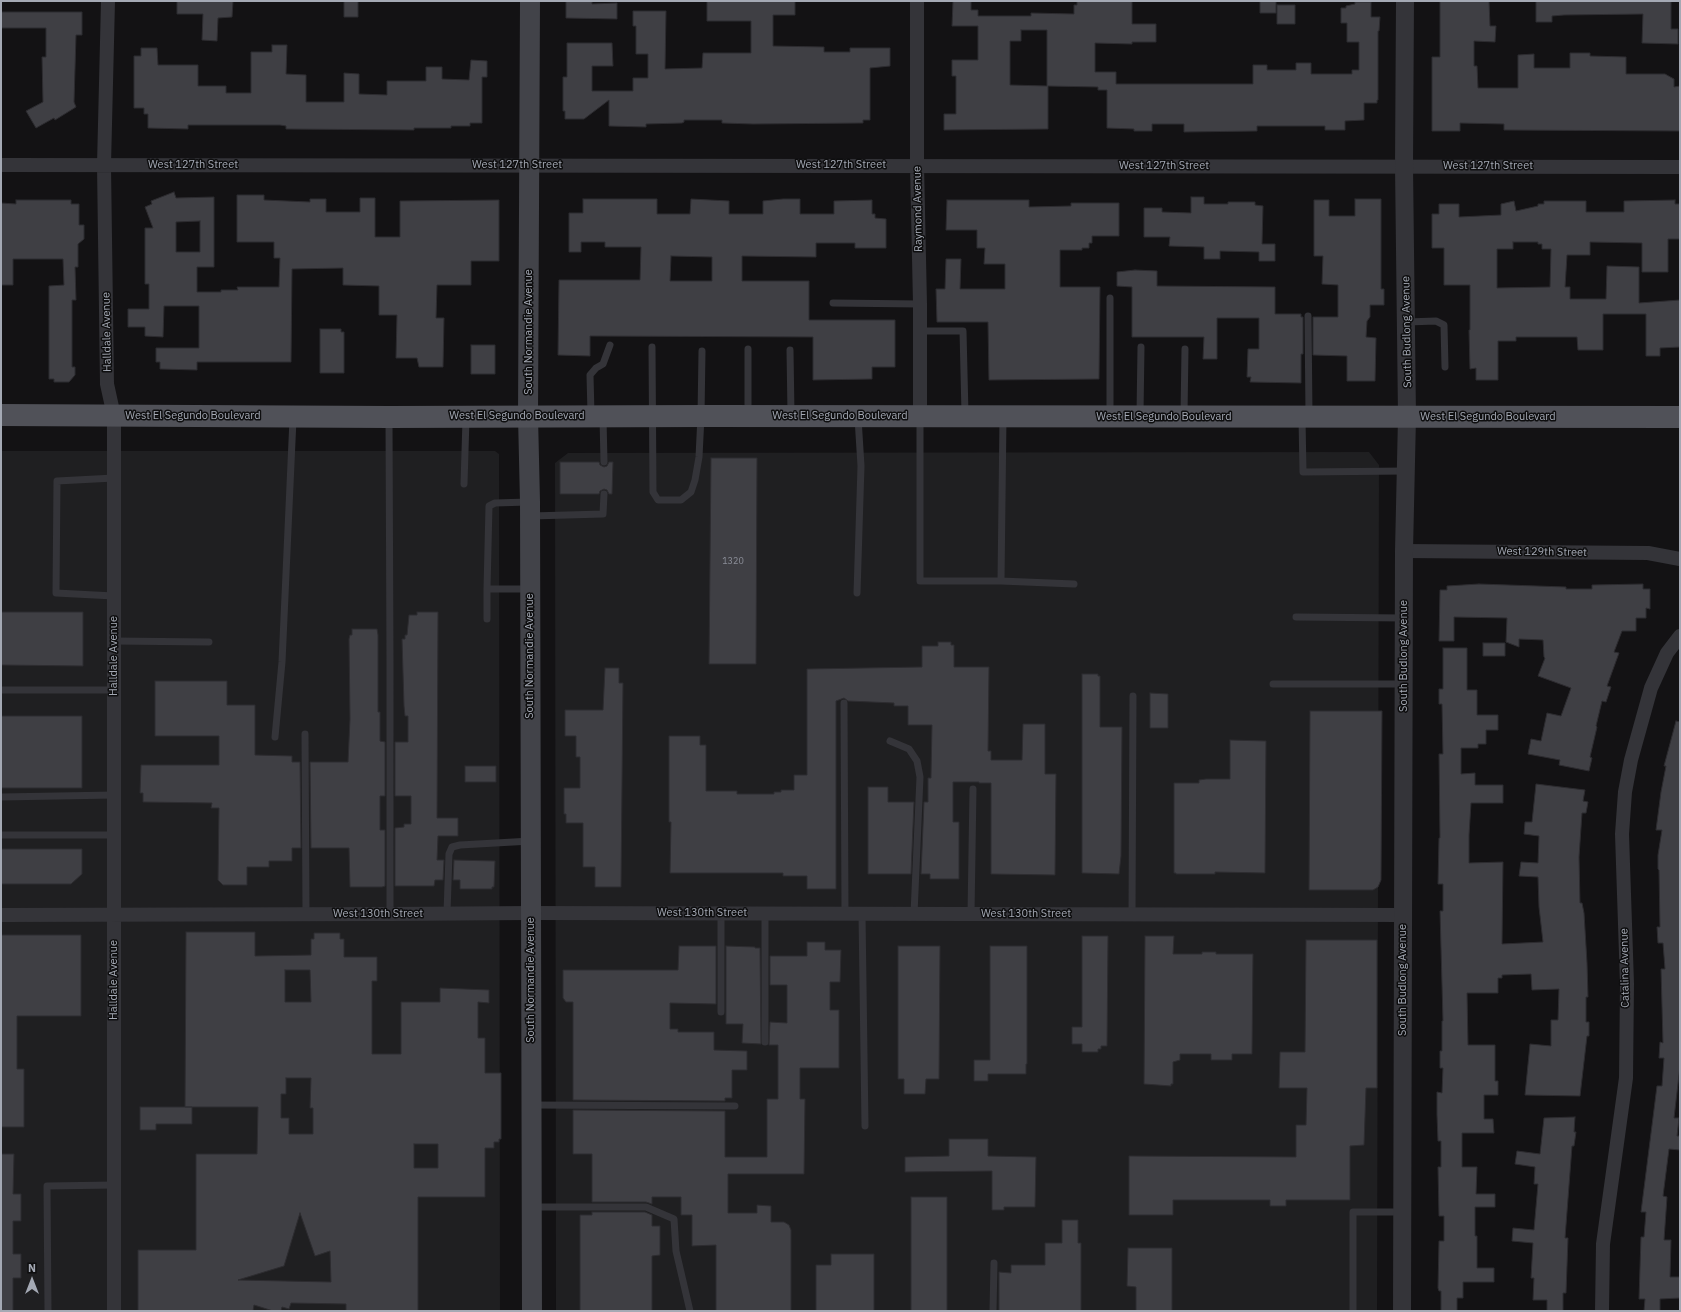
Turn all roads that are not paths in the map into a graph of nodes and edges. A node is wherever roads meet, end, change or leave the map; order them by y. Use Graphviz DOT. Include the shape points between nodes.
graph roads {
  1 [pos="108,1"];
  2 [pos="530,1"];
  3 [pos="917,1"];
  4 [pos="1404,1"];
  5 [pos="104,164"];
  6 [pos="1,165"];
  7 [pos="529,165"];
  8 [pos="917,165"];
  9 [pos="1404,166"];
  10 [pos="1680,167"];
  11 [pos="1110,298"];
  12 [pos="833,303"];
  13 [pos="920,304"];
  14 [pos="1308,316"];
  15 [pos="1407,322"];
  16 [pos="920,330"];
  17 [pos="610,345"];
  18 [pos="1141,347"];
  19 [pos="652,348"];
  20 [pos="748,349"];
  21 [pos="1185,349"];
  22 [pos="790,350"];
  23 [pos="702,351"];
  24 [pos="1445,367"];
  25 [pos="1,415"];
  26 [pos="114,416"];
  27 [pos="293,416"];
  28 [pos="528,416"];
  29 [pos="597,416"];
  30 [pos="653,416"];
  31 [pos="701,416"];
  32 [pos="748,416"];
  33 [pos="791,416"];
  34 [pos="858,416"];
  35 [pos="920,416"];
  36 [pos="965,416"];
  37 [pos="389,417"];
  38 [pos="466,417"];
  39 [pos="1002,417"];
  40 [pos="1110,417"];
  41 [pos="1140,417"];
  42 [pos="1184,417"];
  43 [pos="1306,417"];
  44 [pos="1408,417"];
  45 [pos="1680,417"];
  46 [pos="604,462"];
  47 [pos="1406,471"];
  48 [pos="114,478"];
  49 [pos="464,484"];
  50 [pos="604,494"];
  51 [pos="530,509"];
  52 [pos="1404,551"];
  53 [pos="1680,559"];
  54 [pos="1001,581"];
  55 [pos="1074,584"];
  56 [pos="488,589"];
  57 [pos="530,589"];
  58 [pos="857,593"];
  59 [pos="114,596"];
  60 [pos="1296,617"];
  61 [pos="1404,618"];
  62 [pos="487,619"];
  63 [pos="1680,636"];
  64 [pos="114,641"];
  65 [pos="209,642"];
  66 [pos="1273,684"];
  67 [pos="1404,684"];
  68 [pos="1,690"];
  69 [pos="114,690"];
  70 [pos="1133,696"];
  71 [pos="844,703"];
  72 [pos="305,734"];
  73 [pos="275,737"];
  74 [pos="890,740"];
  75 [pos="973,789"];
  76 [pos="114,795"];
  77 [pos="1,796"];
  78 [pos="1,835"];
  79 [pos="114,835"];
  80 [pos="531,841"];
  81 [pos="531,912"];
  82 [pos="447,913"];
  83 [pos="721,913"];
  84 [pos="765,913"];
  85 [pos="845,913"];
  86 [pos="306,914"];
  87 [pos="390,914"];
  88 [pos="862,914"];
  89 [pos="914,914"];
  90 [pos="971,914"];
  91 [pos="1132,914"];
  92 [pos="1,915"];
  93 [pos="114,915"];
  94 [pos="1404,915"];
  95 [pos="721,1012"];
  96 [pos="765,1042"];
  97 [pos="531,1105"];
  98 [pos="735,1106"];
  99 [pos="865,1126"];
  100 [pos="114,1185"];
  101 [pos="531,1207"];
  102 [pos="1402,1212"];
  103 [pos="994,1263"];
  104 [pos="48,1311"];
  105 [pos="114,1311"];
  106 [pos="532,1311"];
  107 [pos="690,1311"];
  108 [pos="993,1311"];
  109 [pos="1353,1311"];
  110 [pos="1402,1311"];
  111 [pos="1602,1311"];
  1 -- 5 [label="street, Halldale Avenue"];
  2 -- 7 [label="main road, South Normandie Avenue"];
  3 -- 8 [label="street, Raymond Avenue"];
  4 -- 9 [label="street, South Budlong Avenue"];
  5 -- 6 [label="street, West 127th Street"];
  5 -- 7 [label="street, West 127th Street"];
  5 -- 26 [label="street, Halldale Avenue" via="107,384"];
  7 -- 8 [label="street, West 127th Street"];
  7 -- 28 [label="main road, South Normandie Avenue"];
  8 -- 9 [label="street, West 127th Street"];
  8 -- 13 [label="street, Raymond Avenue"];
  9 -- 10 [label="street, West 127th Street"];
  9 -- 15 [label="street, South Budlong Avenue"];
  11 -- 40 [label="lane"];
  12 -- 13 [label="lane"];
  13 -- 16 [label="street, Raymond Avenue"];
  14 -- 43 [label="lane"];
  15 -- 24 [label="lane" via="1436,321 1444,325"];
  15 -- 44 [label="street, South Budlong Avenue"];
  16 -- 35 [label="street, Raymond Avenue"];
  16 -- 36 [label="lane" via="962,331"];
  17 -- 29 [label="lane" via="603,364 590,375"];
  18 -- 41 [label="lane"];
  19 -- 30 [label="lane"];
  20 -- 32 [label="lane"];
  21 -- 42 [label="lane"];
  22 -- 33 [label="lane"];
  23 -- 31 [label="lane"];
  25 -- 26 [label="main road, West El Segundo Boulevard"];
  26 -- 27 [label="main road, West El Segundo Boulevard"];
  26 -- 48 [label="street, Halldale Avenue"];
  27 -- 37 [label="main road, West El Segundo Boulevard"];
  27 -- 73 [label="lane" via="282,662"];
  28 -- 29 [label="main road, West El Segundo Boulevard"];
  28 -- 38 [label="main road, West El Segundo Boulevard"];
  28 -- 51 [label="main road, South Normandie Avenue"];
  29 -- 30 [label="main road, West El Segundo Boulevard"];
  29 -- 46 [label="lane"];
  30 -- 31 [label="main road, West El Segundo Boulevard"];
  30 -- 31 [label="lane" via="653,492 658,500 681,500 691,492 699,457"];
  31 -- 32 [label="main road, West El Segundo Boulevard"];
  32 -- 33 [label="main road, West El Segundo Boulevard"];
  33 -- 34 [label="main road, West El Segundo Boulevard"];
  34 -- 35 [label="main road, West El Segundo Boulevard"];
  34 -- 58 [label="lane" via="861,466"];
  35 -- 36 [label="main road, West El Segundo Boulevard"];
  35 -- 54 [label="lane" via="920,580"];
  36 -- 39 [label="main road, West El Segundo Boulevard"];
  37 -- 38 [label="main road, West El Segundo Boulevard"];
  37 -- 87 [label="lane"];
  38 -- 49 [label="lane"];
  39 -- 40 [label="main road, West El Segundo Boulevard"];
  39 -- 54 [label="lane"];
  40 -- 41 [label="main road, West El Segundo Boulevard"];
  41 -- 42 [label="main road, West El Segundo Boulevard"];
  42 -- 43 [label="main road, West El Segundo Boulevard"];
  43 -- 44 [label="main road, West El Segundo Boulevard"];
  43 -- 47 [label="lane" via="1303,472"];
  44 -- 45 [label="main road, West El Segundo Boulevard"];
  44 -- 47 [label="street, South Budlong Avenue"];
  47 -- 52 [label="street, South Budlong Avenue"];
  48 -- 59 [label="street, Halldale Avenue"];
  48 -- 59 [label="lane" via="57,481 56,593"];
  50 -- 51 [label="lane" via="603,514"];
  51 -- 56 [label="lane" via="495,502 489,506"];
  51 -- 57 [label="main road, South Normandie Avenue"];
  52 -- 53 [label="street, West 129th Street" via="1648,553"];
  52 -- 61 [label="street, South Budlong Avenue"];
  54 -- 55 [label="lane"];
  56 -- 57 [label="lane"];
  56 -- 62 [label="lane"];
  57 -- 80 [label="main road, South Normandie Avenue"];
  59 -- 64 [label="street, Halldale Avenue"];
  60 -- 61 [label="lane"];
  61 -- 67 [label="street, South Budlong Avenue"];
  63 -- 111 [label="street, Catalina Avenue" via="1667,653 1651,688 1625,792 1622,834 1627,984 1626,1078 1603,1244"];
  64 -- 65 [label="lane"];
  64 -- 69 [label="street, Halldale Avenue"];
  66 -- 67 [label="lane"];
  67 -- 94 [label="street, South Budlong Avenue"];
  68 -- 69 [label="lane"];
  69 -- 76 [label="street, Halldale Avenue"];
  70 -- 91 [label="lane"];
  71 -- 85 [label="lane"];
  72 -- 86 [label="lane"];
  74 -- 89 [label="lane" via="908,749 918,761 920,776"];
  75 -- 90 [label="lane"];
  76 -- 77 [label="lane"];
  76 -- 79 [label="street, Halldale Avenue"];
  78 -- 79 [label="lane"];
  79 -- 93 [label="street, Halldale Avenue"];
  80 -- 81 [label="main road, South Normandie Avenue"];
  80 -- 82 [label="lane" via="452,847 448,854"];
  81 -- 82 [label="street, West 130th Street"];
  81 -- 83 [label="street, West 130th Street"];
  81 -- 97 [label="main road, South Normandie Avenue"];
  82 -- 87 [label="street, West 130th Street"];
  83 -- 84 [label="street, West 130th Street"];
  83 -- 95 [label="lane"];
  84 -- 85 [label="street, West 130th Street"];
  84 -- 96 [label="lane"];
  85 -- 88 [label="street, West 130th Street"];
  86 -- 87 [label="street, West 130th Street"];
  86 -- 93 [label="street, West 130th Street"];
  88 -- 89 [label="street, West 130th Street"];
  88 -- 99 [label="lane"];
  89 -- 90 [label="street, West 130th Street"];
  90 -- 91 [label="street, West 130th Street"];
  91 -- 94 [label="street, West 130th Street"];
  92 -- 93 [label="street, West 130th Street"];
  93 -- 100 [label="street, Halldale Avenue"];
  94 -- 102 [label="street, South Budlong Avenue"];
  97 -- 98 [label="lane"];
  97 -- 101 [label="main road, South Normandie Avenue"];
  100 -- 104 [label="lane" via="47,1186"];
  100 -- 105 [label="street, Halldale Avenue"];
  101 -- 106 [label="main road, South Normandie Avenue"];
  101 -- 107 [label="lane" via="646,1207 674,1219 676,1251"];
  102 -- 109 [label="lane" via="1353,1212"];
  102 -- 110 [label="street, South Budlong Avenue"];
  103 -- 108 [label="lane"];
}
